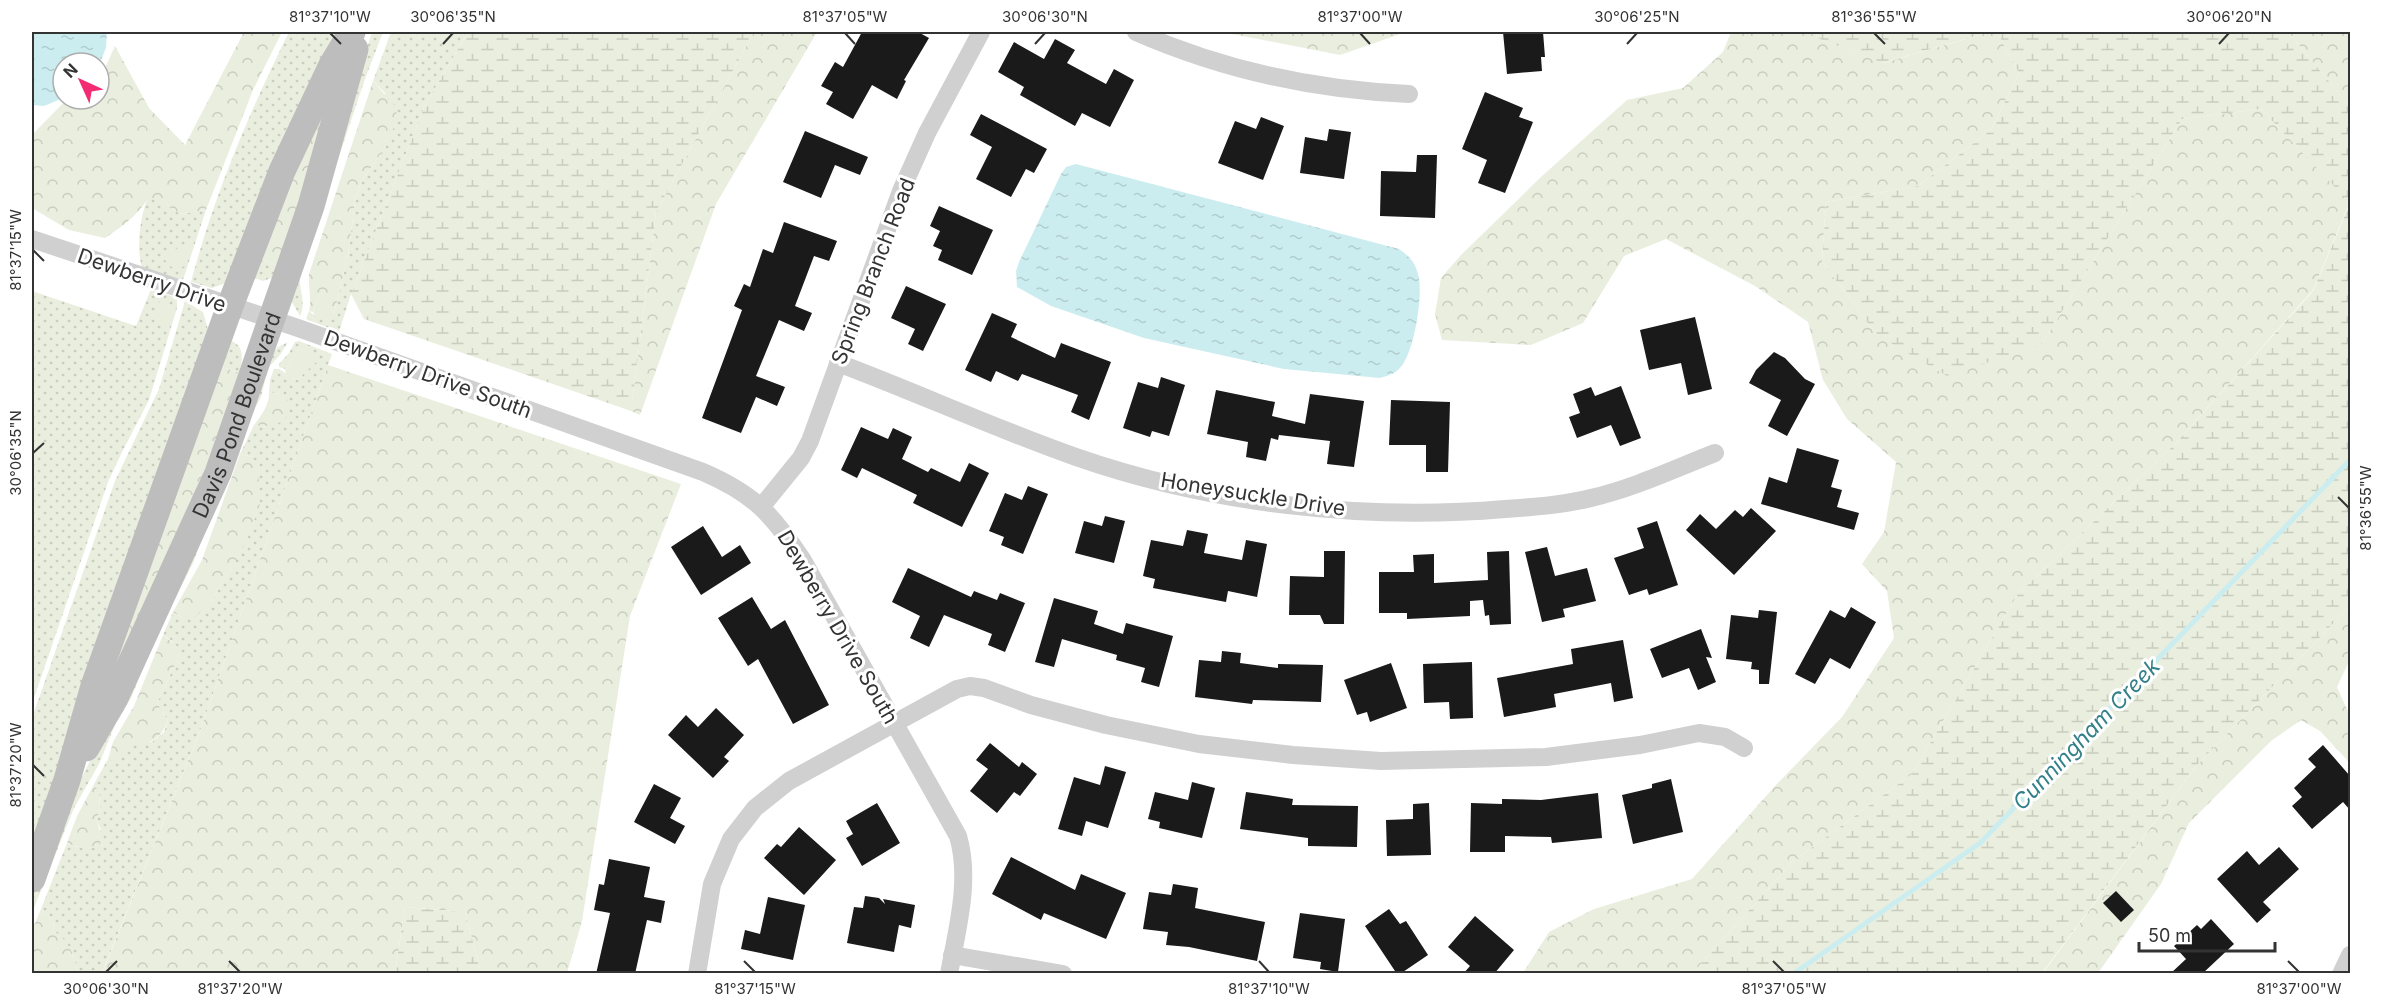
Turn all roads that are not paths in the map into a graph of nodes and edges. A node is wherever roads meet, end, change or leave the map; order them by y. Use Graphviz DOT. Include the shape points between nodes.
graph roads {
  1 [pos="352,32"];
  2 [pos="360,32"];
  3 [pos="981,32"];
  4 [pos="1136,32"];
  5 [pos="1409,94"];
  6 [pos="32,239"];
  7 [pos="230,306"];
  8 [pos="272,319"];
  9 [pos="838,363"];
  10 [pos="1715,453"];
  11 [pos="762,506"];
  12 [pos="893,722"];
  13 [pos="1744,748"];
  14 [pos="67,780"];
  15 [pos="32,879"];
  16 [pos="952,955"];
  17 [pos="2350,955"];
  18 [pos="697,974"];
  19 [pos="949,974"];
  20 [pos="1064,974"];
  21 [pos="2341,974"];
  1 -- 7 [label="street, Davis Pond Boulevard" via="332,65 282,171"];
  2 -- 8 [label="street, Davis Pond Boulevard" via="311,206"];
  3 -- 9 [label="street, Spring Branch Road" via="901,191"];
  4 -- 5 [label="street" via="1256,74 1316,86"];
  6 -- 7 [label="street, Dewberry Drive"];
  7 -- 8 [label="street, Dewberry Drive"];
  7 -- 14 [label="street, Davis Pond Boulevard" via="94,686"];
  8 -- 11 [label="street, Dewberry Drive South" via="704,472"];
  8 -- 14 [label="street, Davis Pond Boulevard" via="218,473 189,541 115,698"];
  9 -- 10 [label="street, Honeysuckle Drive" via="1078,458 1154,480 1300,506 1424,513 1553,505 1630,487"];
  9 -- 11 [label="street, Spring Branch Road" via="801,458"];
  11 -- 12 [label="street, Dewberry Drive South" via="802,559"];
  12 -- 13 [label="street" via="957,688 970,686 1030,705 1199,744 1304,756 1381,761 1536,758 1699,734 1725,737"];
  12 -- 16 [label="street, Dewberry Drive South" via="958,836 963,855 964,875"];
  12 -- 18 [label="street" via="789,782 755,808 741,825 712,884"];
  14 -- 15 [label="street, Davis Pond Boulevard"];
  16 -- 19 [label="street, Dewberry Drive South"];
  16 -- 20 [label="street"];
  17 -- 21 [label="street"];
}
